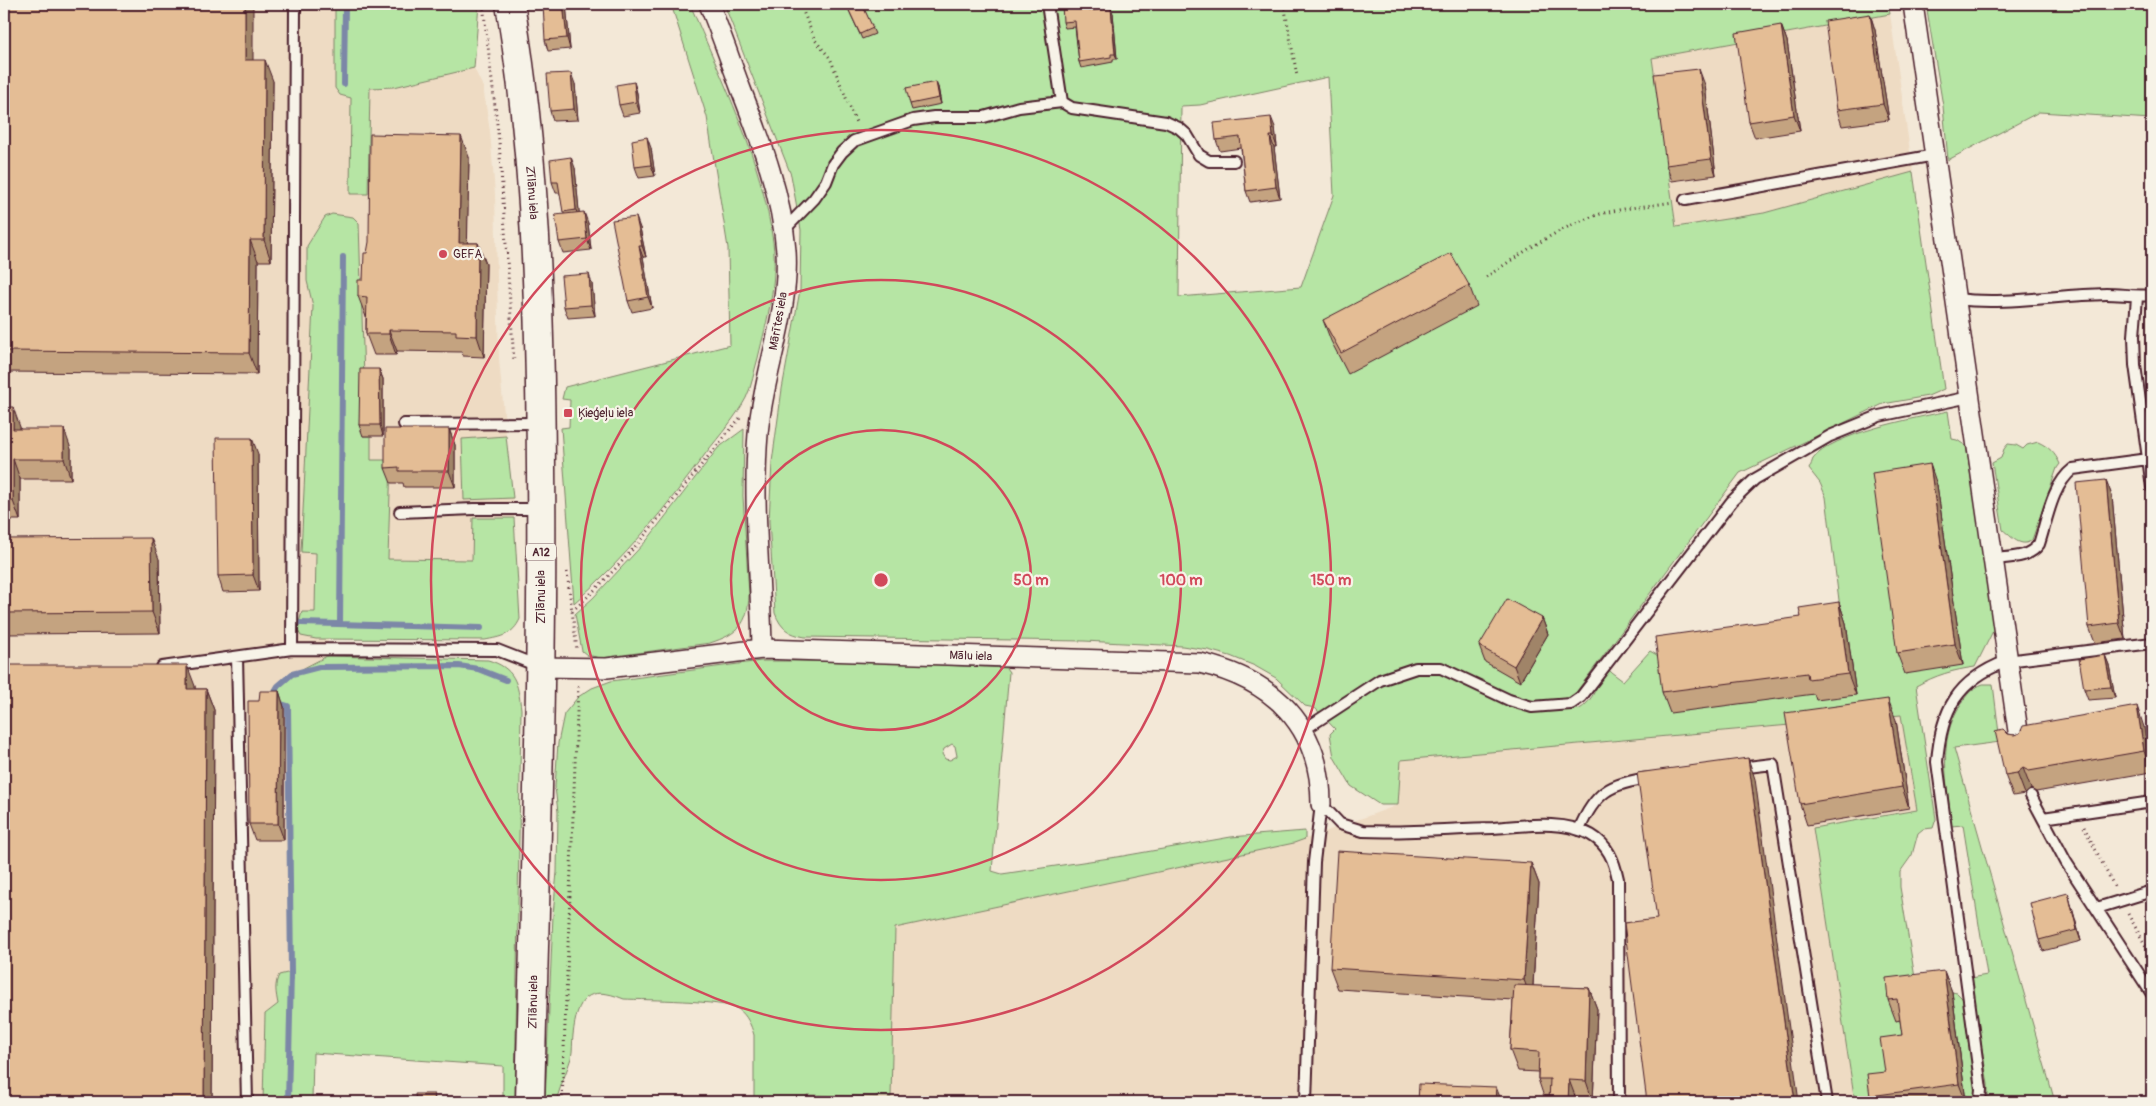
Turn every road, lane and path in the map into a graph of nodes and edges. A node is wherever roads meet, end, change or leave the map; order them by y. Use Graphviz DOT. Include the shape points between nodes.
graph roads {
  1 [pos="295,4"];
  2 [pos="483,4"];
  3 [pos="510,4"];
  4 [pos="709,4"];
  5 [pos="800,4"];
  6 [pos="1047,4"];
  7 [pos="1284,4"];
  8 [pos="1913,4"];
  9 [pos="1297,76"];
  10 [pos="1062,102"];
  11 [pos="858,140"];
  12 [pos="1935,155"];
  13 [pos="1234,161"];
  14 [pos="1685,200"];
  15 [pos="784,230"];
  16 [pos="1486,277"];
  17 [pos="2152,296"];
  18 [pos="2137,297"];
  19 [pos="1956,299"];
  20 [pos="514,364"];
  21 [pos="1970,397"];
  22 [pos="740,418"];
  23 [pos="404,424"];
  24 [pos="541,424"];
  25 [pos="2148,459"];
  26 [pos="2152,487"];
  27 [pos="542,509"];
  28 [pos="400,512"];
  29 [pos="1992,559"];
  30 [pos="572,612"];
  31 [pos="2152,643"];
  32 [pos="292,649"];
  33 [pos="762,649"];
  34 [pos="237,656"];
  35 [pos="2007,661"];
  36 [pos="540,667"];
  37 [pos="156,668"];
  38 [pos="579,668"];
  39 [pos="1302,731"];
  40 [pos="2020,745"];
  41 [pos="1724,770"];
  42 [pos="1656,778"];
  43 [pos="2031,796"];
  44 [pos="2152,802"];
  45 [pos="1321,804"];
  46 [pos="2077,813"];
  47 [pos="2043,818"];
  48 [pos="1579,830"];
  49 [pos="2152,891"];
  50 [pos="2121,901"];
  51 [pos="2097,908"];
  52 [pos="2152,957"];
  53 [pos="2152,994"];
  54 [pos="247,1102"];
  55 [pos="530,1102"];
  56 [pos="562,1102"];
  57 [pos="1306,1102"];
  58 [pos="1619,1102"];
  59 [pos="1827,1102"];
  60 [pos="1980,1102"];
  1 -- 32 [label="lane"];
  2 -- 20 [label="path" via="499,141"];
  3 -- 24 [label="highway, Zīlānu iela / A12" via="533,204 540,327"];
  4 -- 15 [label="street, Mārītes iela" via="764,150"];
  5 -- 11 [label="path" via="816,40 830,58 857,124"];
  6 -- 10 [label="lane"];
  7 -- 9 [label="path"];
  8 -- 12 [label="street"];
  10 -- 11 [label="lane" via="1019,107 984,117 913,120"];
  10 -- 13 [label="lane" via="1072,108 1166,122 1187,135 1199,155 1209,161"];
  11 -- 15 [label="lane" via="842,152 814,198"];
  12 -- 14 [label="lane"];
  12 -- 19 [label="street"];
  14 -- 16 [label="path" via="1587,218 1552,234"];
  15 -- 33 [label="street, Mārītes iela" via="783,298 761,412 757,453"];
  17 -- 18 [label="lane"];
  18 -- 19 [label="lane" via="2108,294 2001,302"];
  18 -- 25 [label="lane" via="2135,365"];
  19 -- 21 [label="street"];
  21 -- 29 [label="street"];
  21 -- 39 [label="lane" via="1879,416 1830,436 1755,479 1732,501 1581,698 1571,704 1543,708 1522,705 1430,666 1380,680"];
  22 -- 30 [label="path" via="646,536"];
  23 -- 24 [label="lane"];
  24 -- 27 [label="highway, Zīlānu iela / A12"];
  25 -- 26 [label="lane"];
  25 -- 29 [label="lane" via="2073,469 2058,487 2034,551"];
  27 -- 28 [label="lane"];
  27 -- 36 [label="highway, Zīlānu iela / A12"];
  29 -- 35 [label="street"];
  31 -- 35 [label="lane"];
  32 -- 34 [label="lane"];
  32 -- 36 [label="lane" via="496,650"];
  33 -- 38 [label="street, Mālu iela" via="607,668"];
  33 -- 39 [label="street, Mālu iela" via="1200,663 1222,668 1260,685 1293,716"];
  34 -- 37 [label="lane"];
  34 -- 54 [label="lane"];
  35 -- 40 [label="street"];
  35 -- 60 [label="lane" via="1988,668 1958,695 1945,716 1937,762"];
  36 -- 38 [label="street, Mālu iela"];
  36 -- 55 [label="highway, Zīlānu iela / A12"];
  38 -- 56 [label="path"];
  39 -- 45 [label="street, Mālu iela" via="1318,767"];
  41 -- 59 [label="lane" via="1773,764"];
  42 -- 48 [label="lane" via="1627,781 1597,798"];
  43 -- 47 [label="lane"];
  44 -- 46 [label="lane"];
  45 -- 48 [label="lane" via="1340,824 1363,831 1547,826"];
  45 -- 57 [label="lane" via="1314,862"];
  46 -- 47 [label="lane"];
  46 -- 50 [label="path"];
  47 -- 51 [label="lane" via="2066,862"];
  48 -- 58 [label="lane" via="1608,850 1618,879"];
  49 -- 50 [label="lane"];
  50 -- 51 [label="lane"];
  50 -- 52 [label="path"];
  51 -- 53 [label="lane"];
}
